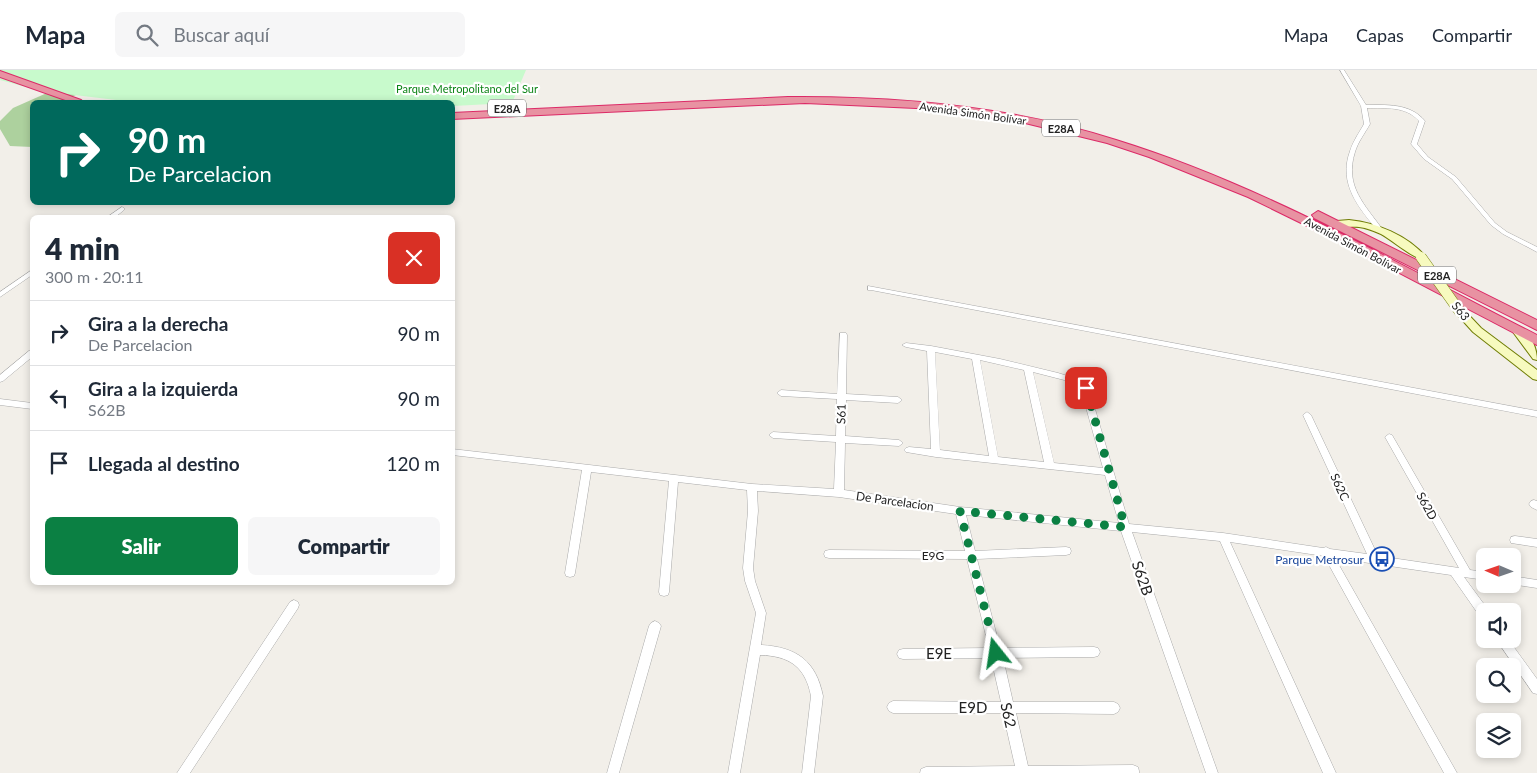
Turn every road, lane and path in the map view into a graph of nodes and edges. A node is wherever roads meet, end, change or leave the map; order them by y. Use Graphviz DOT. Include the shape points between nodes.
graph roads {
  1 [pos="1342,70"];
  2 [pos="0,74"];
  3 [pos="0,83"];
  4 [pos="43,100"];
  5 [pos="72,100"];
  6 [pos="1364,106"];
  7 [pos="561,108"];
  8 [pos="455,111"];
  9 [pos="455,116"];
  10 [pos="122,209"];
  11 [pos="113,215"];
  12 [pos="1337,224"];
  13 [pos="1380,230"];
  14 [pos="1537,250"];
  15 [pos="30,273"];
  16 [pos="871,288"];
  17 [pos="0,294"];
  18 [pos="1537,326"];
  19 [pos="1518,332"];
  20 [pos="843,335"];
  21 [pos="1537,341"];
  22 [pos="906,344"];
  23 [pos="931,348"];
  24 [pos="30,356"];
  25 [pos="1537,357"];
  26 [pos="976,358"];
  27 [pos="1028,368"];
  28 [pos="1537,376"];
  29 [pos="0,379"];
  30 [pos="781,393"];
  31 [pos="842,397"];
  32 [pos="898,400"];
  33 [pos="0,402"];
  34 [pos="30,406"];
  35 [pos="1537,414"];
  36 [pos="1307,416"];
  37 [pos="774,435"];
  38 [pos="1389,437"];
  39 [pos="841,439"];
  40 [pos="899,443"];
  41 [pos="909,450"];
  42 [pos="455,452"];
  43 [pos="936,454"];
  44 [pos="994,460"];
  45 [pos="1050,466"];
  46 [pos="587,468"];
  47 [pos="1109,472"];
  48 [pos="674,478"];
  49 [pos="752,487"];
  50 [pos="840,493"];
  51 [pos="960,511"];
  52 [pos="1125,527"];
  53 [pos="1224,537"];
  54 [pos="1515,540"];
  55 [pos="1537,543"];
  56 [pos="1066,551"];
  57 [pos="1326,551"];
  58 [pos="830,554"];
  59 [pos="972,555"];
  60 [pos="1374,558"];
  61 [pos="1454,571"];
  62 [pos="570,573"];
  63 [pos="1467,574"];
  64 [pos="1476,575"];
  65 [pos="1521,581"];
  66 [pos="1537,584"];
  67 [pos="664,592"];
  68 [pos="1477,603"];
  69 [pos="294,605"];
  70 [pos="655,626"];
  71 [pos="1508,648"];
  72 [pos="756,650"];
  73 [pos="1094,652"];
  74 [pos="996,653"];
  75 [pos="903,654"];
  76 [pos="1537,689"];
  77 [pos="893,707"];
  78 [pos="1007,707"];
  79 [pos="1114,708"];
  80 [pos="1133,771"];
  81 [pos="1023,772"];
  82 [pos="183,773"];
  83 [pos="613,773"];
  84 [pos="734,773"];
  85 [pos="808,773"];
  86 [pos="926,773"];
  87 [pos="1212,773"];
  88 [pos="1330,773"];
  89 [pos="1452,773"];
  1 -- 6 [label="street"];
  2 -- 5 [label="highway"];
  3 -- 4 [label="highway"];
  6 -- 13 [label="street" via="1367,124 1359,135 1347,168 1352,195"];
  6 -- 14 [label="street" via="1398,108 1418,115 1422,121 1414,144 1420,151 1454,178 1493,224"];
  7 -- 8 [label="highway, Avenida Simón Bolívar / E28A"];
  7 -- 9 [label="highway, Avenida Simón Bolívar / E28A"];
  7 -- 12 [label="highway, Avenida Simón Bolívar / E28A" via="807,94 900,98 972,106 1093,128 1165,150"];
  7 -- 19 [label="highway, Avenida Simón Bolívar / E28A" via="850,100 965,110 1056,126 1151,154 1302,218"];
  10 -- 11 [label="street"];
  12 -- 13 [label="main road, S63" via="1358,224"];
  12 -- 18 [label="highway, Avenida Simón Bolívar / E28A"];
  13 -- 28 [label="main road, S63, bridge" via="1408,245 1421,257 1460,312 1477,330"];
  15 -- 17 [label="street"];
  16 -- 35 [label="street"];
  19 -- 21 [label="highway, Avenida Simón Bolívar / E28A"];
  19 -- 25 [label="main road"];
  20 -- 31 [label="street, S61"];
  22 -- 23 [label="street"];
  23 -- 26 [label="street"];
  23 -- 43 [label="street"];
  24 -- 29 [label="street"];
  26 -- 27 [label="street"];
  26 -- 44 [label="street"];
  27 -- 45 [label="street"];
  27 -- 47 [label="street, S62B" via="1081,381 1086,388"];
  30 -- 31 [label="street"];
  31 -- 32 [label="street"];
  31 -- 39 [label="street, S61"];
  33 -- 34 [label="street"];
  36 -- 60 [label="street, S62C"];
  37 -- 39 [label="street"];
  38 -- 63 [label="street, S62D"];
  39 -- 40 [label="street"];
  39 -- 50 [label="street, S61"];
  41 -- 43 [label="street"];
  42 -- 46 [label="street, De Parcelacion"];
  43 -- 44 [label="street"];
  44 -- 45 [label="street"];
  45 -- 47 [label="street"];
  46 -- 48 [label="street, De Parcelacion"];
  46 -- 62 [label="street"];
  47 -- 52 [label="street, S62B"];
  48 -- 49 [label="street, De Parcelacion"];
  48 -- 67 [label="street"];
  49 -- 50 [label="street, De Parcelacion"];
  49 -- 72 [label="street" via="748,568 761,613"];
  50 -- 51 [label="street, De Parcelacion"];
  51 -- 52 [label="street, De Parcelacion"];
  51 -- 59 [label="street, S62"];
  52 -- 53 [label="street, De Parcelacion"];
  52 -- 87 [label="street, S62B"];
  53 -- 57 [label="street, De Parcelacion"];
  53 -- 88 [label="street"];
  54 -- 55 [label="street"];
  56 -- 59 [label="street, E9G"];
  57 -- 60 [label="street, De Parcelacion"];
  57 -- 89 [label="street"];
  58 -- 59 [label="street, E9G"];
  59 -- 74 [label="street, S62"];
  60 -- 61 [label="street, De Parcelacion"];
  61 -- 63 [label="street, De Parcelacion"];
  61 -- 68 [label="street"];
  63 -- 64 [label="street, De Parcelacion"];
  65 -- 66 [label="street"];
  69 -- 82 [label="street"];
  70 -- 83 [label="street"];
  71 -- 76 [label="street"];
  72 -- 84 [label="street"];
  72 -- 85 [label="street" via="788,653 802,664 816,686"];
  73 -- 74 [label="street, E9E"];
  74 -- 75 [label="street, E9E"];
  74 -- 78 [label="street, S62"];
  77 -- 78 [label="street, E9D"];
  78 -- 79 [label="street, E9D"];
  78 -- 81 [label="street, S62"];
  80 -- 81 [label="street"];
  81 -- 86 [label="street"];
}
